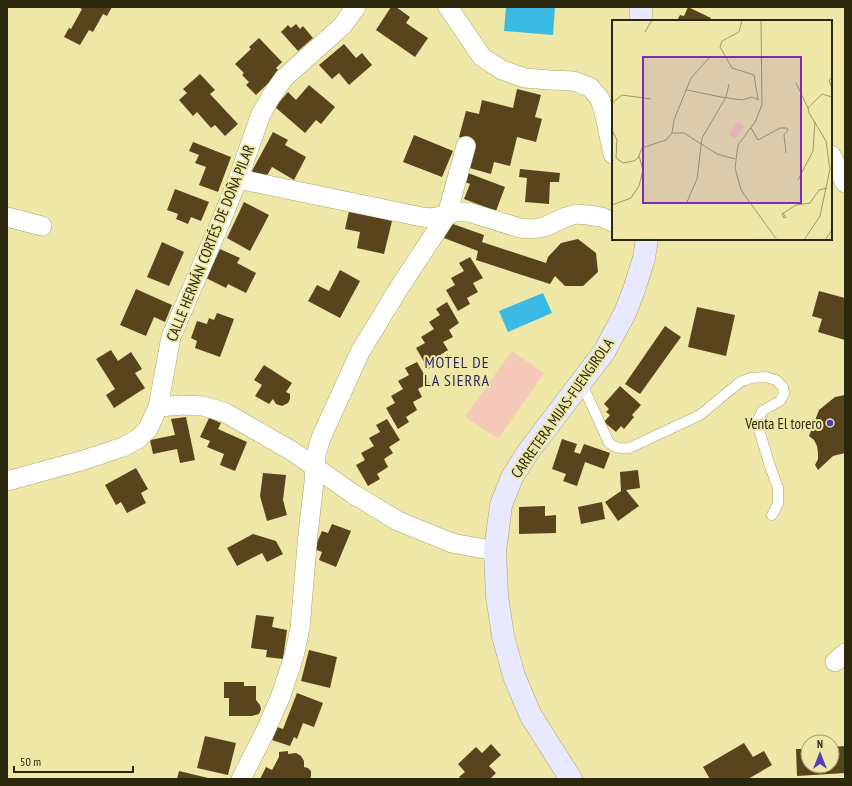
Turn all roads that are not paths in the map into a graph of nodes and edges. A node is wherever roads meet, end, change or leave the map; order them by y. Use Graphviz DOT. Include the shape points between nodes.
graph roads {
  1 [pos="356,7"];
  2 [pos="448,7"];
  3 [pos="641,7"];
  4 [pos="641,20"];
  5 [pos="466,146"];
  6 [pos="612,149"];
  7 [pos="832,157"];
  8 [pos="238,179"];
  9 [pos="845,183"];
  10 [pos="447,215"];
  11 [pos="7,217"];
  12 [pos="612,222"];
  13 [pos="42,226"];
  14 [pos="646,240"];
  15 [pos="581,382"];
  16 [pos="158,406"];
  17 [pos="315,468"];
  18 [pos="7,480"];
  19 [pos="772,515"];
  20 [pos="495,551"];
  21 [pos="241,779"];
  22 [pos="572,779"];
  1 -- 8 [label="street, CALLE HERNÁN CORTÉS DE DOÑA PILAR" via="342,26 284,78 272,95 261,114"];
  2 -- 6 [label="street" via="482,57 502,70 525,78 573,81 590,87 600,99"];
  3 -- 4 [label="main road"];
  5 -- 10 [label="street"];
  7 -- 9 [label="street"];
  8 -- 10 [label="street" via="422,217"];
  8 -- 16 [label="street, CALLE HERNÁN CORTÉS DE DOÑA PILAR" via="171,337"];
  10 -- 12 [label="street" via="468,212 520,228 533,229 576,214 588,214"];
  10 -- 17 [label="street" via="360,352 321,438"];
  11 -- 13 [label="street"];
  14 -- 15 [label="main road, CARRETERA MIJAS-FUENGIROLA" via="644,258 625,313 604,352"];
  15 -- 19 [label="lane" via="609,443 621,449 629,448 700,415 740,382 765,377 776,380 783,387 784,394 780,401 762,411 758,420 778,488 778,504"];
  15 -- 20 [label="main road, CARRETERA MIJAS-FUENGIROLA" via="512,476 501,505"];
  16 -- 17 [label="street" via="203,406 224,412 292,451"];
  16 -- 18 [label="street, CALLE HERNÁN CORTÉS DE DOÑA PILAR" via="148,429 138,439 123,447"];
  17 -- 20 [label="street" via="398,521 452,542"];
  17 -- 21 [label="street" via="301,622 294,656 280,698"];
  20 -- 22 [label="main road, CARRETERA MIJAS-FUENGIROLA" via="503,636 514,676 530,716"];
}
